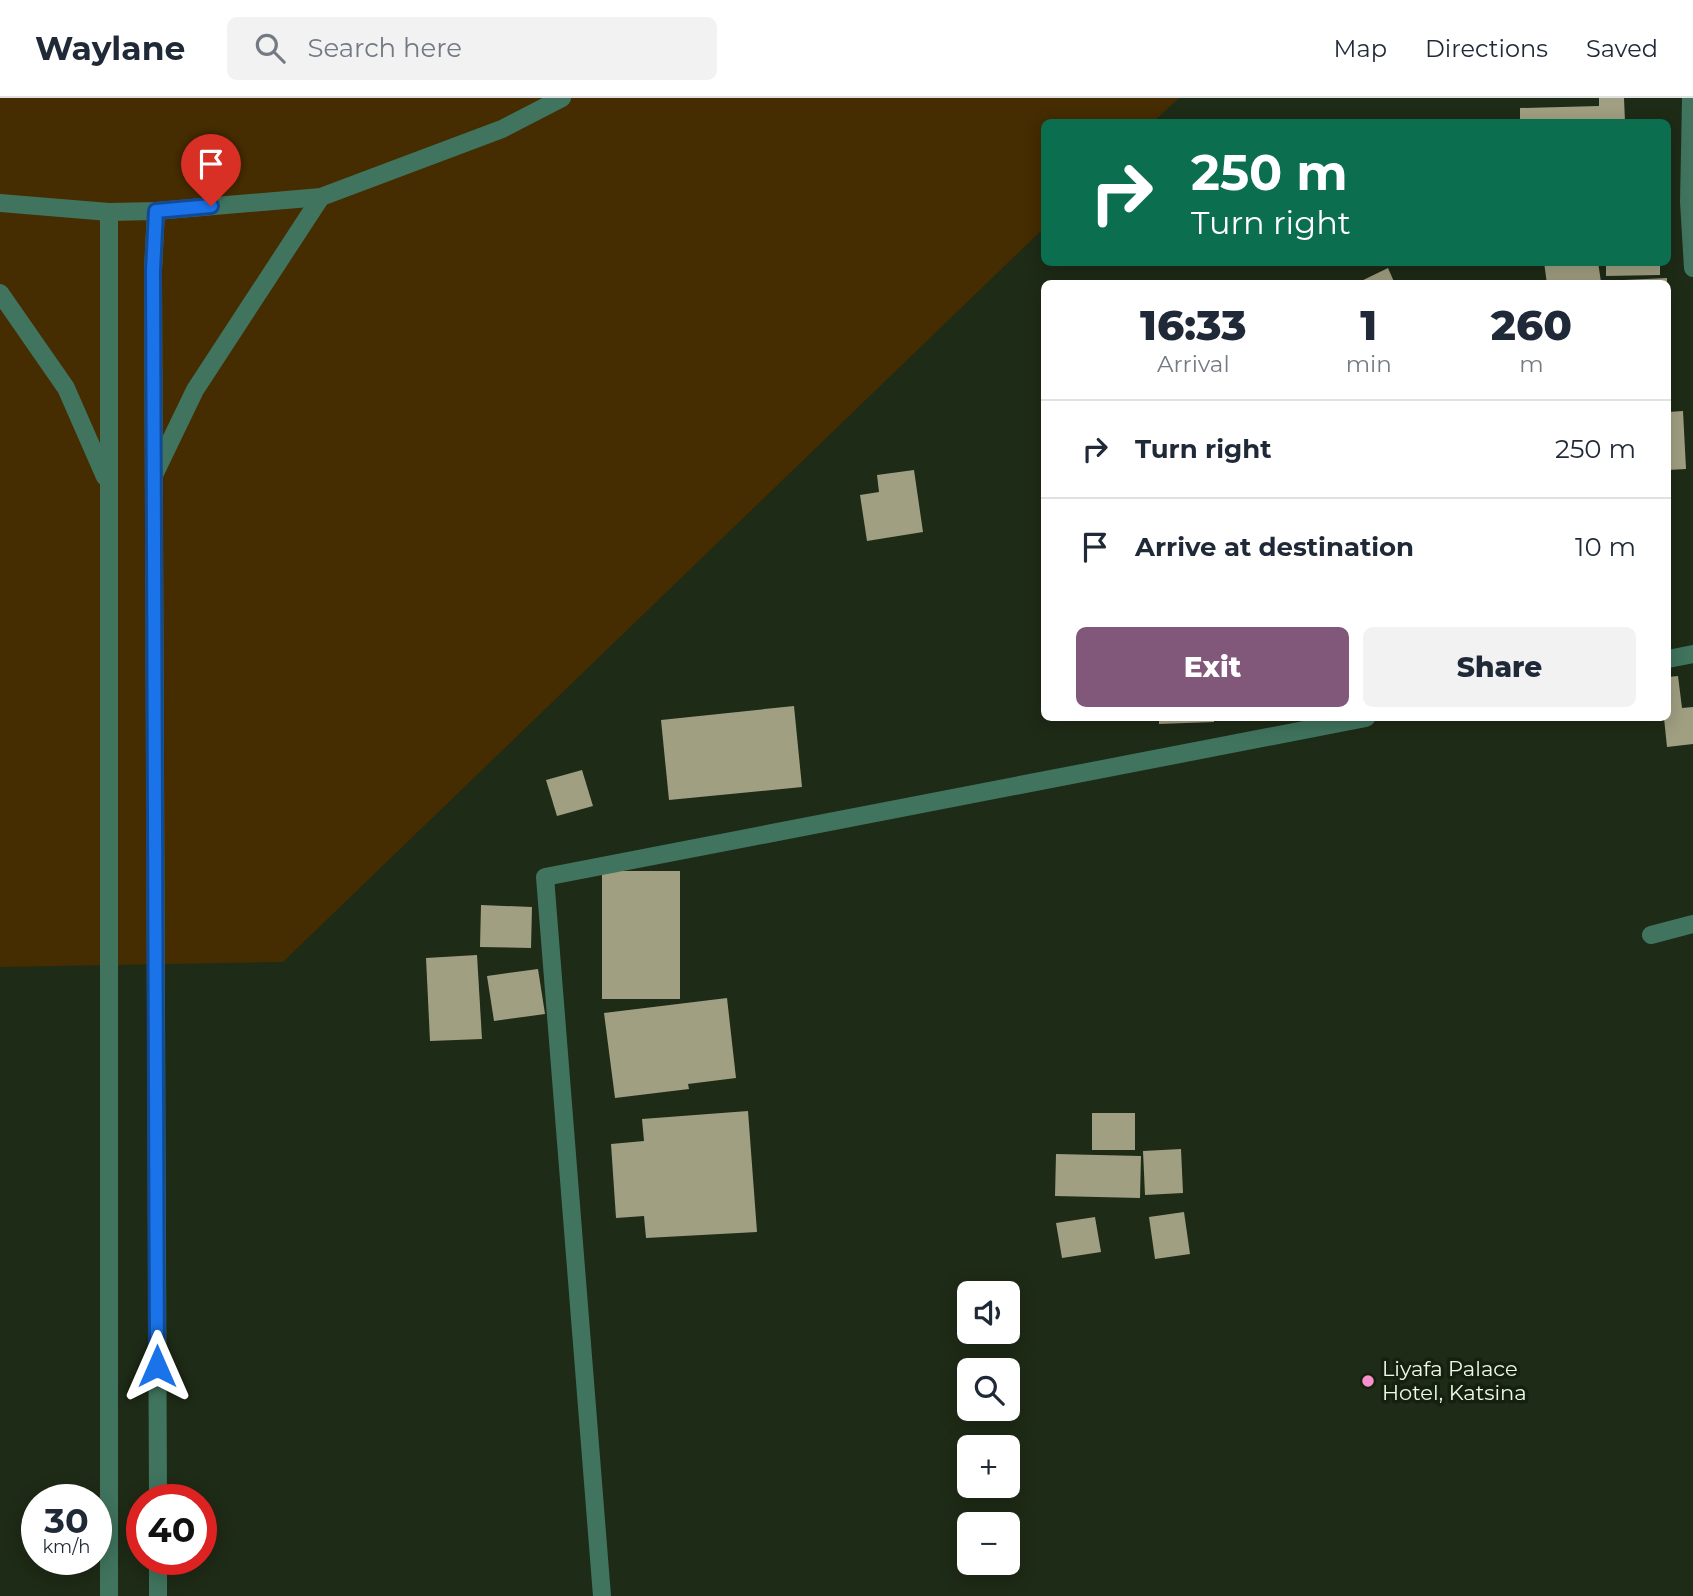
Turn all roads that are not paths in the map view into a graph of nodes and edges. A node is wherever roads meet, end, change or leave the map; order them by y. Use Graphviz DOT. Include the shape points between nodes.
graph roads {
  1 [pos="562,98"];
  2 [pos="1691,98"];
  3 [pos="321,197"];
  4 [pos="1691,202"];
  5 [pos="0,203"];
  6 [pos="156,211"];
  7 [pos="109,212"];
  8 [pos="1693,268"];
  9 [pos="0,293"];
  10 [pos="153,476"];
  11 [pos="108,484"];
  12 [pos="1693,654"];
  13 [pos="1671,658"];
  14 [pos="1351,721"];
  15 [pos="1693,924"];
  16 [pos="1651,935"];
  17 [pos="158,1484"];
  18 [pos="158,1575"];
  19 [pos="109,1596"];
  20 [pos="158,1596"];
  21 [pos="602,1596"];
  1 -- 3 [label="street" via="502,129"];
  2 -- 4 [label="street"];
  3 -- 6 [label="street"];
  3 -- 10 [label="street" via="195,390"];
  4 -- 8 [label="street"];
  5 -- 7 [label="street"];
  6 -- 7 [label="street"];
  6 -- 10 [label="street"];
  7 -- 11 [label="street"];
  9 -- 11 [label="street" via="66,388"];
  10 -- 17 [label="street"];
  11 -- 19 [label="street"];
  12 -- 13 [label="street"];
  14 -- 21 [label="street" via="545,877"];
  15 -- 16 [label="street"];
  18 -- 20 [label="street"];
}
